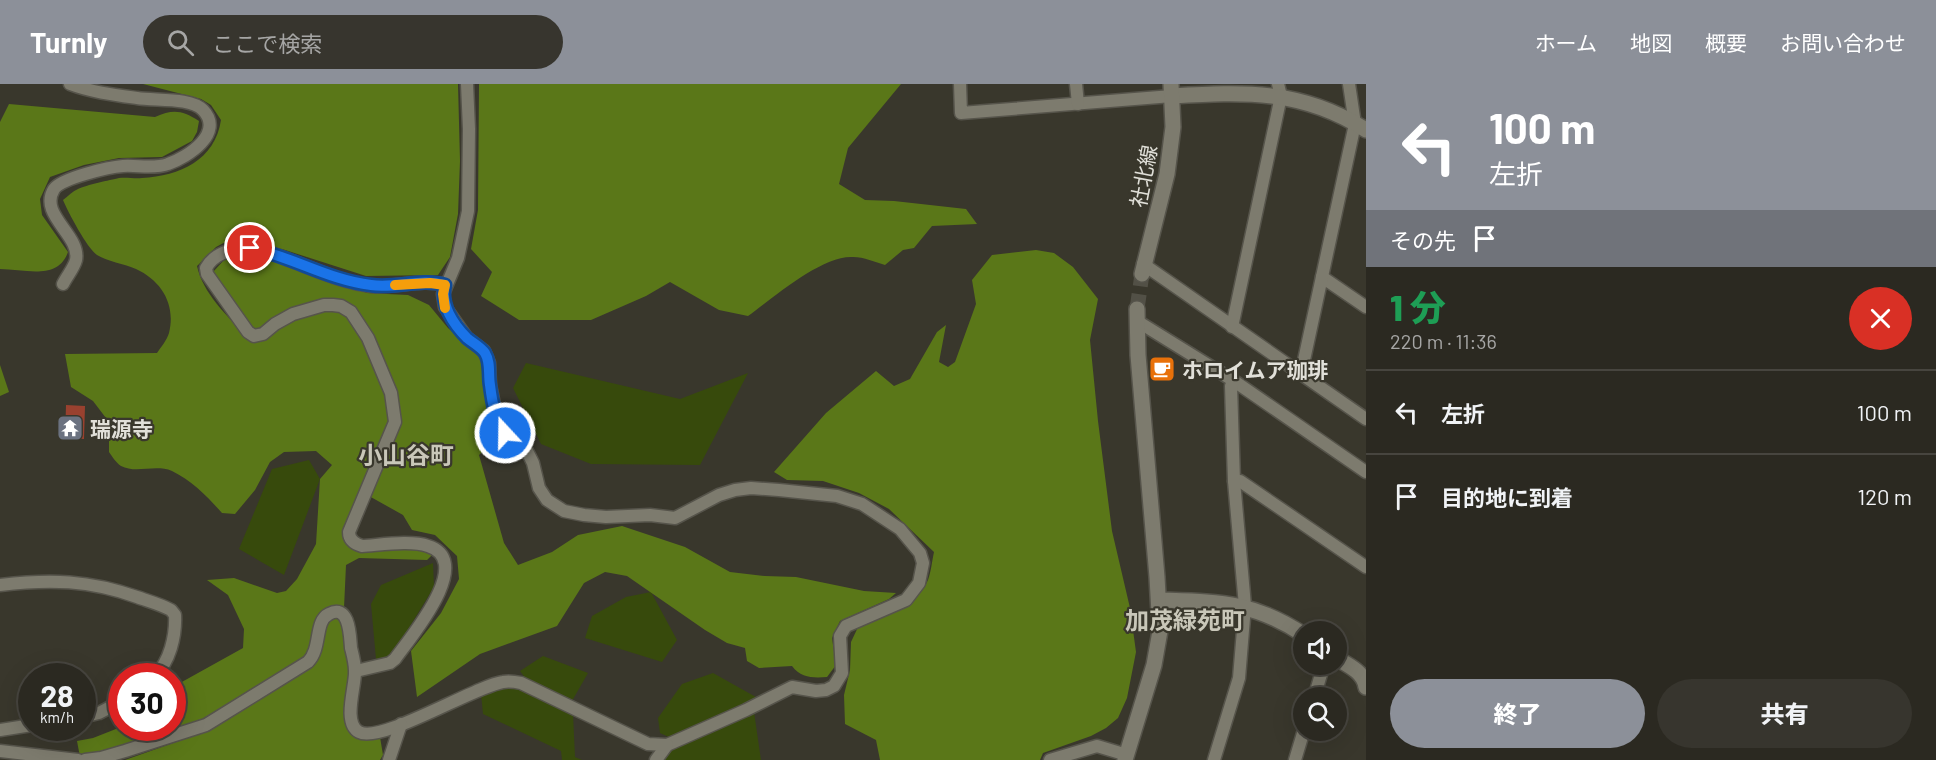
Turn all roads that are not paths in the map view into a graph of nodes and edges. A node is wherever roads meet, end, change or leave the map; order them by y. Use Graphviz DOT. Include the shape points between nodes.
graph roads {
  1 [pos="70,84"];
  2 [pos="467,84"];
  3 [pos="960,84"];
  4 [pos="1076,84"];
  5 [pos="1349,84"];
  6 [pos="1172,90"];
  7 [pos="1280,90"];
  8 [pos="1078,104"];
  9 [pos="1360,127"];
  10 [pos="1142,269"];
  11 [pos="1322,277"];
  12 [pos="63,284"];
  13 [pos="445,285"];
  14 [pos="1366,307"];
  15 [pos="1137,315"];
  16 [pos="1232,327"];
  17 [pos="1302,374"];
  18 [pos="1234,381"];
  19 [pos="1366,419"];
  20 [pos="1366,472"];
  21 [pos="1234,481"];
  22 [pos="1366,567"];
  23 [pos="0,585"];
  24 [pos="1159,600"];
  25 [pos="1245,606"];
  26 [pos="1293,628"];
  27 [pos="165,663"];
  28 [pos="1347,665"];
  29 [pos="356,671"];
  30 [pos="1366,682"];
  31 [pos="401,724"];
  32 [pos="18,727"];
  33 [pos="0,730"];
  34 [pos="1301,741"];
  35 [pos="667,745"];
  36 [pos="0,751"];
  37 [pos="1126,758"];
  38 [pos="78,760"];
  39 [pos="85,760"];
  40 [pos="389,760"];
  41 [pos="656,760"];
  42 [pos="1050,760"];
  43 [pos="1214,760"];
  44 [pos="1295,760"];
  1 -- 12 [label="street" via="138,98 190,103 201,107 212,124 202,142 166,165 120,166 55,188 50,202 76,250 76,262"];
  2 -- 13 [label="street" via="468,211 458,258"];
  3 -- 8 [label="street" via="961,113"];
  4 -- 8 [label="street"];
  5 -- 9 [label="street"];
  6 -- 7 [label="street"];
  6 -- 8 [label="street"];
  6 -- 10 [label="street, 社北線" via="1173,127 1167,174"];
  7 -- 9 [label="street"];
  7 -- 16 [label="street"];
  9 -- 11 [label="street"];
  10 -- 16 [label="street"];
  11 -- 14 [label="street"];
  11 -- 17 [label="street"];
  13 -- 29 [label="street" via="362,284 250,248 232,250 212,259 206,268 254,336 308,309 333,305 346,309 368,338 391,393 395,422 349,536 362,546 429,546 440,553 446,574 436,598 394,659"];
  13 -- 35 [label="street" via="445,307 467,338 484,351 489,363 498,424 527,452 539,488 556,507 606,517 675,518 735,490 812,492 861,504 900,529 920,553 922,575 906,600 846,626 840,636 842,673 834,686 816,691 792,687"];
  15 -- 18 [label="street"];
  15 -- 24 [label="street"];
  16 -- 17 [label="street"];
  17 -- 19 [label="street"];
  18 -- 20 [label="street"];
  18 -- 21 [label="street"];
  21 -- 22 [label="street" via="1240,481"];
  21 -- 25 [label="street"];
  23 -- 27 [label="street" via="37,581 96,584 171,610 176,622"];
  24 -- 25 [label="street"];
  24 -- 37 [label="street" via="1160,631 1154,665"];
  25 -- 26 [label="street"];
  25 -- 43 [label="street" via="1239,678"];
  28 -- 30 [label="street"];
  29 -- 31 [label="street" via="351,706 353,726 358,732 368,734"];
  29 -- 39 [label="street" via="347,619 337,613 328,614 320,626 316,651 308,662 206,725"];
  31 -- 35 [label="street" via="505,681 521,683 648,744"];
  31 -- 40 [label="street"];
  32 -- 33 [label="street"];
  34 -- 44 [label="street"];
  35 -- 41 [label="street"];
  36 -- 38 [label="street"];
  37 -- 42 [label="street" via="1097,746"];
}
